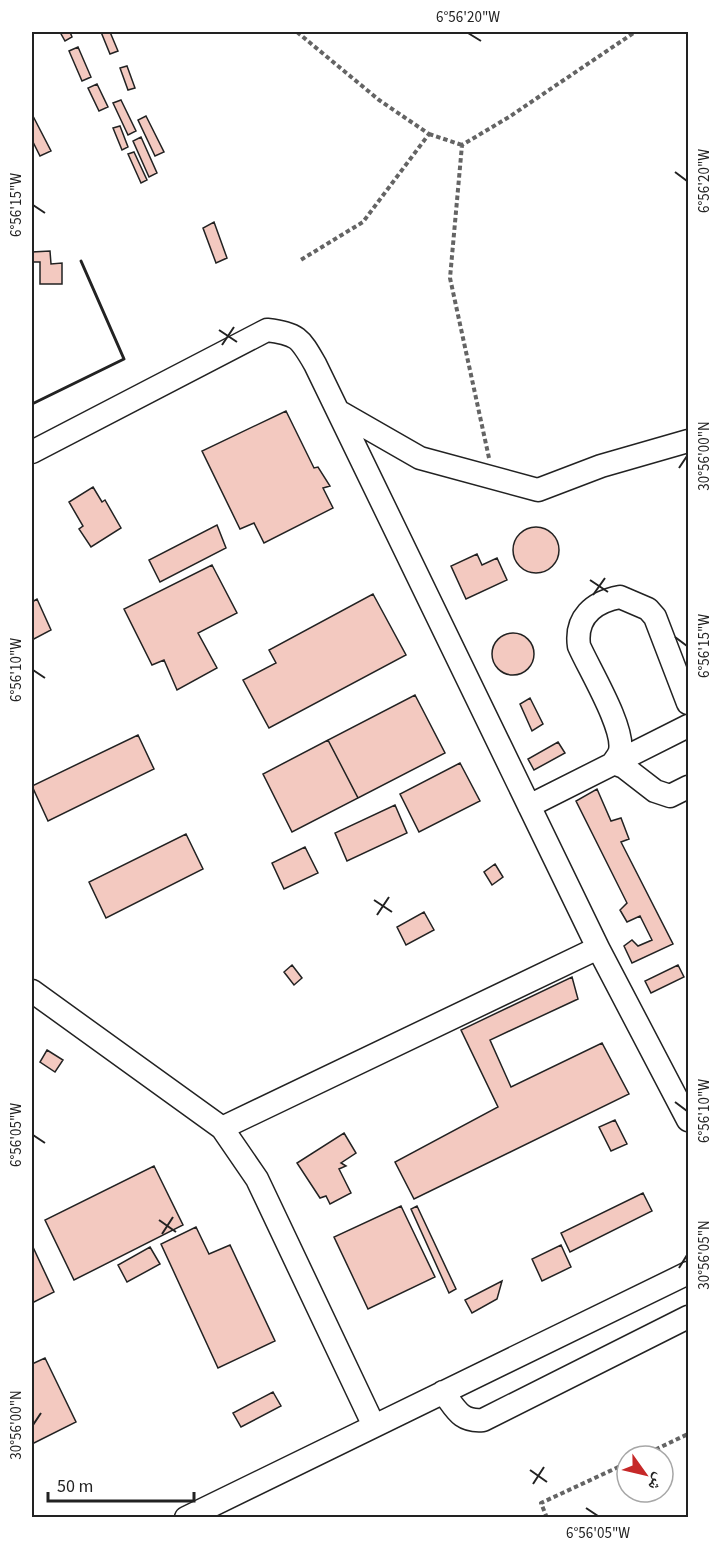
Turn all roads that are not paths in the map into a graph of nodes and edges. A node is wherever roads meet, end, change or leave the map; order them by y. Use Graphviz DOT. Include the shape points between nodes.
graph roads {
  1 [pos="338,411"];
  2 [pos="688,441"];
  3 [pos="32,452"];
  4 [pos="688,703"];
  5 [pos="688,726"];
  6 [pos="613,764"];
  7 [pos="688,787"];
  8 [pos="529,806"];
  9 [pos="598,948"];
  10 [pos="32,991"];
  11 [pos="688,1120"];
  12 [pos="222,1128"];
  13 [pos="688,1273"];
  14 [pos="688,1317"];
  15 [pos="443,1392"];
  16 [pos="374,1426"];
  17 [pos="186,1518"];
  1 -- 2 [label="street" via="420,458 538,490 601,466"];
  1 -- 3 [label="street" via="302,341 285,332 267,330"];
  1 -- 8 [label="street"];
  4 -- 6 [label="street" via="655,616 620,597 598,604 580,624 579,646 615,721 620,751"];
  5 -- 6 [label="street"];
  6 -- 7 [label="street" via="670,796"];
  6 -- 8 [label="street"];
  8 -- 9 [label="street"];
  9 -- 11 [label="street"];
  9 -- 12 [label="street"];
  10 -- 12 [label="street"];
  12 -- 16 [label="street" via="257,1179"];
  13 -- 15 [label="street"];
  14 -- 15 [label="street" via="483,1420 463,1418"];
  15 -- 16 [label="street"];
  16 -- 17 [label="street"];
}
